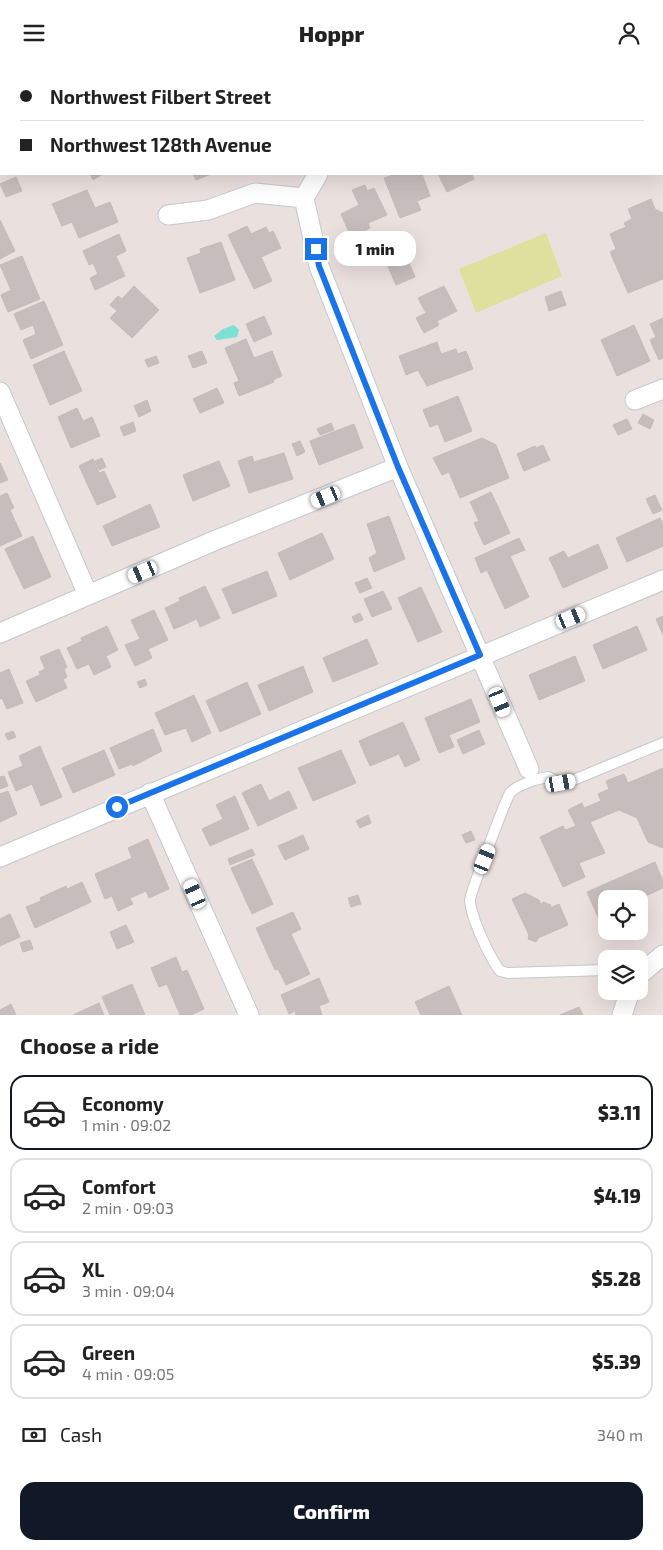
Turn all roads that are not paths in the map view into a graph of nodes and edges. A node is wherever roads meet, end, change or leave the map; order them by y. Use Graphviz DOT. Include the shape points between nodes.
graph roads {
  1 [pos="317,175"];
  2 [pos="304,198"];
  3 [pos="168,215"];
  4 [pos="663,389"];
  5 [pos="0,392"];
  6 [pos="635,401"];
  7 [pos="398,467"];
  8 [pos="663,580"];
  9 [pos="88,595"];
  10 [pos="0,633"];
  11 [pos="480,655"];
  12 [pos="663,743"];
  13 [pos="531,775"];
  14 [pos="150,793"];
  15 [pos="0,857"];
  16 [pos="663,955"];
  17 [pos="648,968"];
  18 [pos="598,970"];
  19 [pos="627,1000"];
  20 [pos="249,1015"];
  21 [pos="622,1015"];
  1 -- 2 [label="street"];
  2 -- 3 [label="street" via="255,193 208,210"];
  2 -- 7 [label="street" via="319,266"];
  4 -- 6 [label="street"];
  5 -- 9 [label="street"];
  7 -- 9 [label="street"];
  7 -- 11 [label="street"];
  8 -- 11 [label="street"];
  9 -- 10 [label="street"];
  11 -- 13 [label="street"];
  11 -- 14 [label="street"];
  12 -- 13 [label="lane" via="571,781 561,783"];
  13 -- 18 [label="lane" via="506,800 471,892 471,909 500,971"];
  14 -- 15 [label="street"];
  14 -- 20 [label="street"];
  16 -- 17 [label="street"];
  19 -- 21 [label="street"];
}
